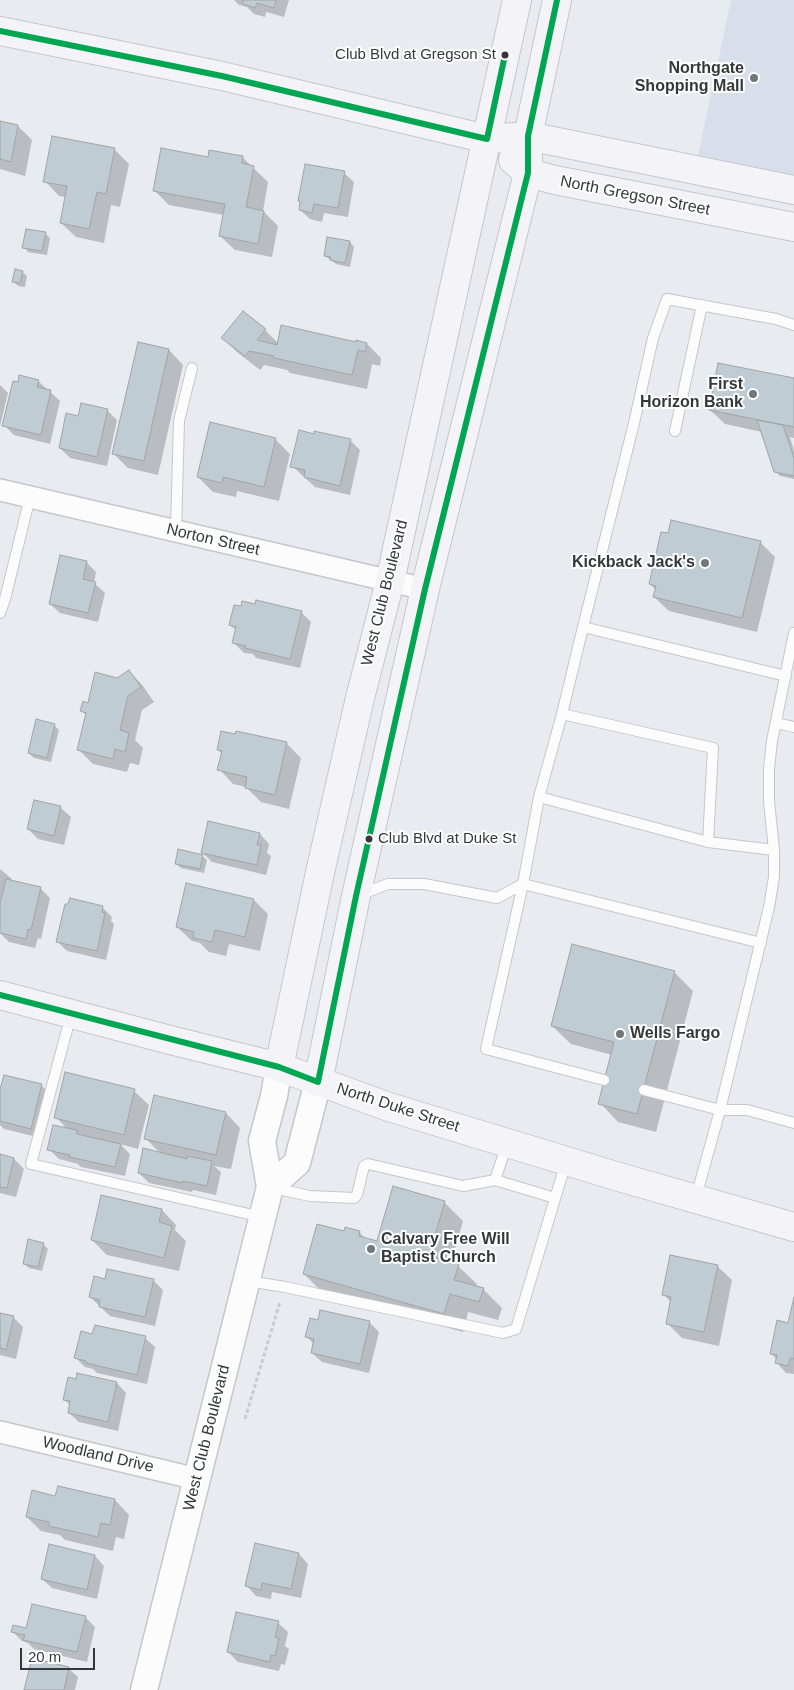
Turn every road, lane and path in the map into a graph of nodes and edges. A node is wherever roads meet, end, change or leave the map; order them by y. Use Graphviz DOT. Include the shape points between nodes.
graph roads {
  1 [pos="517,0"];
  2 [pos="557,0"];
  3 [pos="0,31"];
  4 [pos="528,136"];
  5 [pos="487,139"];
  6 [pos="528,173"];
  7 [pos="794,190"];
  8 [pos="794,227"];
  9 [pos="702,305"];
  10 [pos="794,325"];
  11 [pos="192,368"];
  12 [pos="675,431"];
  13 [pos="0,490"];
  14 [pos="30,497"];
  15 [pos="176,531"];
  16 [pos="390,581"];
  17 [pos="425,589"];
  18 [pos="0,613"];
  19 [pos="583,627"];
  20 [pos="794,633"];
  21 [pos="786,676"];
  22 [pos="562,714"];
  23 [pos="776,723"];
  24 [pos="794,727"];
  25 [pos="539,796"];
  26 [pos="708,842"];
  27 [pos="774,850"];
  28 [pos="523,884"];
  29 [pos="356,896"];
  30 [pos="760,943"];
  31 [pos="0,995"];
  32 [pos="71,1014"];
  33 [pos="280,1066"];
  34 [pos="604,1080"];
  35 [pos="318,1082"];
  36 [pos="644,1090"];
  37 [pos="720,1110"];
  38 [pos="794,1123"];
  39 [pos="508,1143"];
  40 [pos="566,1161"];
  41 [pos="495,1180"];
  42 [pos="270,1187"];
  43 [pos="555,1198"];
  44 [pos="696,1198"];
  45 [pos="262,1217"];
  46 [pos="794,1227"];
  47 [pos="246,1281"];
  48 [pos="285,1287"];
  49 [pos="245,1419"];
  50 [pos="0,1432"];
  51 [pos="197,1479"];
  52 [pos="144,1690"];
  1 -- 5 [label="main road, West Club Boulevard"];
  2 -- 4 [label="main road"];
  3 -- 5 [label="main road, North Gregson Street" via="222,76"];
  4 -- 5 [label="main road, North Gregson Street"];
  4 -- 6 [label="main road"];
  4 -- 7 [label="main road, North Gregson Street"];
  5 -- 6 [label="main road, North Gregson Street"];
  5 -- 16 [label="main road, West Club Boulevard"];
  6 -- 8 [label="main road, North Gregson Street"];
  6 -- 17 [label="main road"];
  9 -- 10 [label="lane"];
  9 -- 12 [label="lane"];
  9 -- 19 [label="lane" via="667,299 654,338"];
  11 -- 15 [label="lane" via="179,421"];
  13 -- 14 [label="street, Norton Street"];
  14 -- 15 [label="street, Norton Street"];
  14 -- 18 [label="lane"];
  15 -- 16 [label="street, Norton Street"];
  16 -- 17 [label="street, Norton Street"];
  16 -- 33 [label="main road, West Club Boulevard" via="321,868"];
  17 -- 29 [label="main road"];
  19 -- 21 [label="lane"];
  19 -- 22 [label="lane"];
  20 -- 21 [label="lane"];
  21 -- 23 [label="lane"];
  22 -- 25 [label="lane"];
  22 -- 26 [label="lane" via="713,748"];
  23 -- 24 [label="lane"];
  23 -- 27 [label="lane" via="770,759 769,801"];
  25 -- 26 [label="lane"];
  25 -- 28 [label="lane"];
  26 -- 27 [label="lane"];
  27 -- 30 [label="lane" via="774,877"];
  28 -- 29 [label="lane" via="497,898 424,884 388,884"];
  28 -- 30 [label="lane"];
  28 -- 34 [label="lane" via="486,1048"];
  29 -- 35 [label="main road"];
  30 -- 37 [label="lane"];
  31 -- 32 [label="main road, North Duke Street"];
  32 -- 33 [label="main road, North Duke Street"];
  32 -- 45 [label="lane" via="31,1164"];
  33 -- 35 [label="main road, North Duke Street"];
  33 -- 42 [label="street, West Club Boulevard" via="262,1141"];
  35 -- 39 [label="main road, North Duke Street"];
  35 -- 42 [label="street" via="297,1163"];
  36 -- 37 [label="lane"];
  37 -- 38 [label="lane" via="747,1110"];
  37 -- 44 [label="lane"];
  39 -- 40 [label="main road, North Duke Street"];
  39 -- 41 [label="lane"];
  40 -- 43 [label="lane"];
  40 -- 44 [label="main road, North Duke Street"];
  41 -- 42 [label="lane" via="463,1186 368,1164 364,1166 354,1198 310,1196"];
  41 -- 43 [label="lane"];
  42 -- 45 [label="street, West Club Boulevard"];
  43 -- 48 [label="lane" via="516,1329 503,1332"];
  44 -- 46 [label="main road, North Duke Street"];
  45 -- 47 [label="street, West Club Boulevard"];
  47 -- 48 [label="lane"];
  47 -- 51 [label="street, West Club Boulevard"];
  48 -- 49 [label="path"];
  50 -- 51 [label="street, Woodland Drive"];
  51 -- 52 [label="street, West Club Boulevard"];
}
